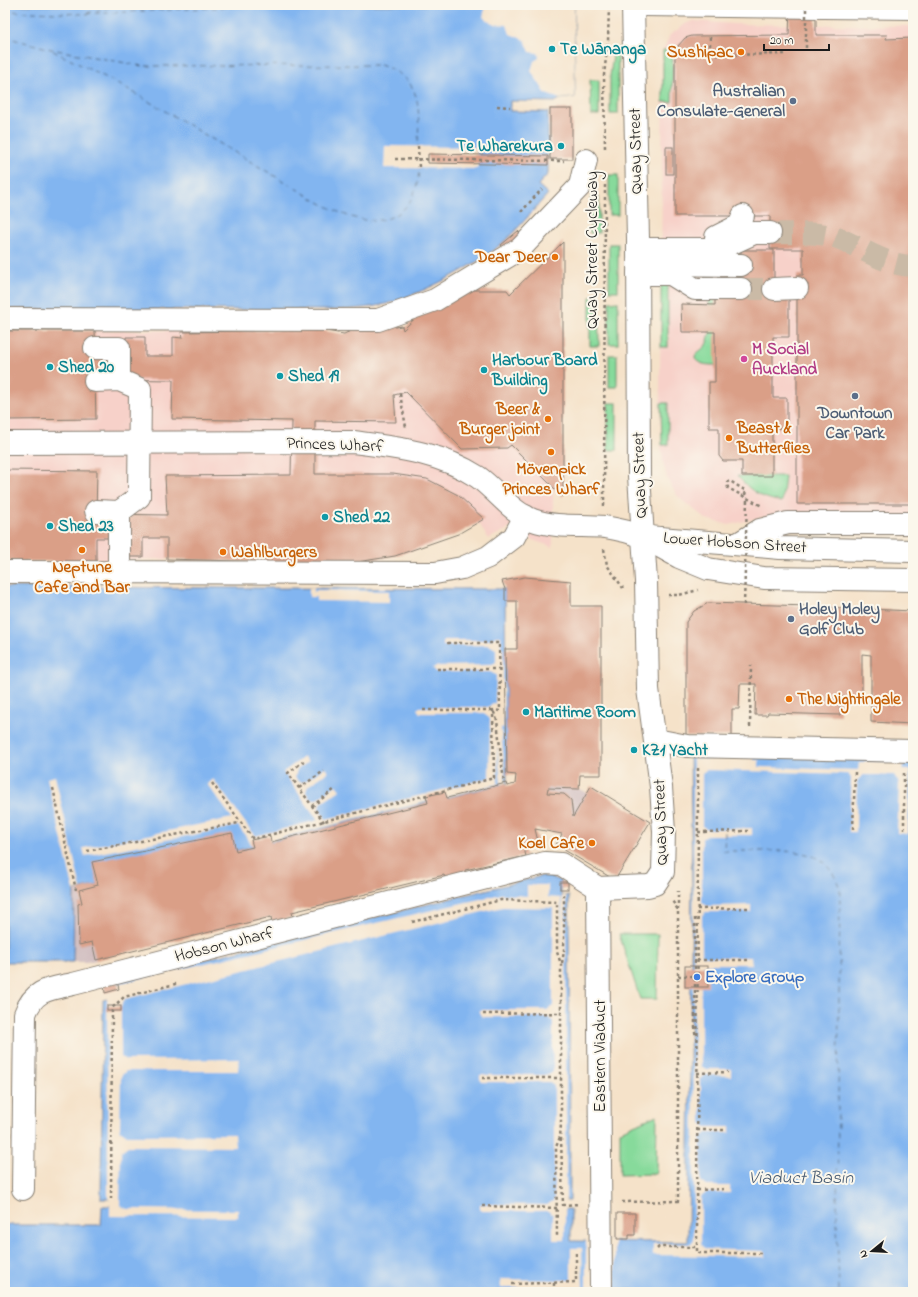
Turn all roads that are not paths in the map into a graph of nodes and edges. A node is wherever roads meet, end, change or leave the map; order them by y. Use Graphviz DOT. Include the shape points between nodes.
graph roads {
  1 [pos="633,5"];
  2 [pos="642,5"];
  3 [pos="913,8"];
  4 [pos="596,156"];
  5 [pos="743,216"];
  6 [pos="770,233"];
  7 [pos="638,256"];
  8 [pos="741,264"];
  9 [pos="797,288"];
  10 [pos="741,289"];
  11 [pos="774,289"];
  12 [pos="5,319"];
  13 [pos="119,320"];
  14 [pos="95,348"];
  15 [pos="119,348"];
  16 [pos="119,380"];
  17 [pos="95,381"];
  18 [pos="5,443"];
  19 [pos="139,443"];
  20 [pos="96,511"];
  21 [pos="119,512"];
  22 [pos="525,516"];
  23 [pos="913,523"];
  24 [pos="643,537"];
  25 [pos="738,543"];
  26 [pos="913,551"];
  27 [pos="5,572"];
  28 [pos="119,572"];
  29 [pos="913,580"];
  30 [pos="656,740"];
  31 [pos="913,751"];
  32 [pos="598,888"];
  33 [pos="23,1189"];
  34 [pos="601,1291"];
  1 -- 7 [label="street, Quay Street"];
  2 -- 3 [label="street"];
  4 -- 13 [label="street" via="580,186 520,249 435,300 378,320"];
  5 -- 7 [label="street" via="740,225 718,237"];
  6 -- 7 [label="street" via="754,234 719,248"];
  7 -- 8 [label="street"];
  7 -- 10 [label="street" via="695,289"];
  7 -- 24 [label="street, Quay Street" via="639,460"];
  9 -- 11 [label="street"];
  12 -- 13 [label="street"];
  13 -- 15 [label="street"];
  14 -- 15 [label="street"];
  15 -- 16 [label="street"];
  16 -- 17 [label="street"];
  16 -- 19 [label="street" via="140,390"];
  18 -- 19 [label="street, Princes Wharf"];
  19 -- 21 [label="street" via="139,496"];
  19 -- 22 [label="street, Princes Wharf" via="353,442 411,449 440,458 478,477"];
  20 -- 21 [label="street"];
  21 -- 28 [label="street"];
  22 -- 24 [label="street, Princes Wharf" via="551,524 616,529"];
  22 -- 28 [label="street" via="514,536 488,557 462,568 435,573"];
  23 -- 25 [label="street" via="788,523 760,530"];
  24 -- 25 [label="street, Lower Hobson Street"];
  24 -- 29 [label="street, Lower Hobson Street" via="679,557 708,569 764,578"];
  24 -- 30 [label="street, Quay Street" via="648,689"];
  25 -- 26 [label="street, Lower Hobson Street" via="780,548"];
  27 -- 28 [label="street"];
  30 -- 31 [label="street" via="687,746"];
  30 -- 32 [label="street, Quay Street" via="664,832 663,872 655,884 648,886"];
  32 -- 33 [label="street, Hobson Wharf" via="561,864 550,862 38,993 24,1014"];
  32 -- 34 [label="street, Eastern Viaduct"];
}
